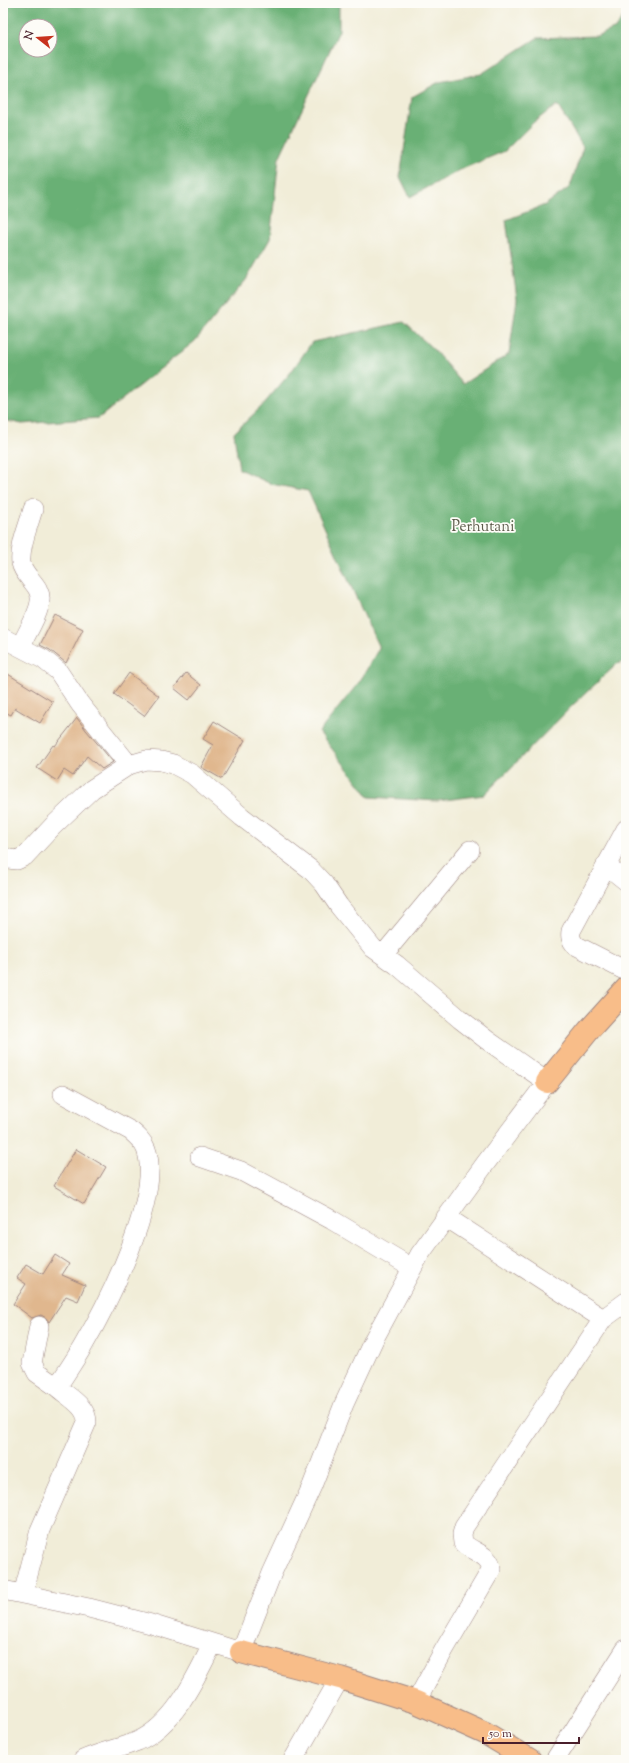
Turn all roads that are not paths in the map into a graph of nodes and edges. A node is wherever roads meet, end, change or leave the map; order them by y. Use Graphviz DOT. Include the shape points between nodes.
graph roads {
  1 [pos="33,509"];
  2 [pos="3,638"];
  3 [pos="21,646"];
  4 [pos="129,765"];
  5 [pos="626,829"];
  6 [pos="470,850"];
  7 [pos="3,856"];
  8 [pos="606,865"];
  9 [pos="626,881"];
  10 [pos="383,955"];
  11 [pos="626,971"];
  12 [pos="626,989"];
  13 [pos="547,1082"];
  14 [pos="63,1094"];
  15 [pos="200,1157"];
  16 [pos="446,1217"];
  17 [pos="412,1268"];
  18 [pos="626,1302"];
  19 [pos="603,1319"];
  20 [pos="39,1326"];
  21 [pos="57,1387"];
  22 [pos="3,1590"];
  23 [pos="23,1594"];
  24 [pos="212,1645"];
  25 [pos="626,1649"];
  26 [pos="241,1652"];
  27 [pos="340,1678"];
  28 [pos="416,1702"];
  29 [pos="83,1760"];
  30 [pos="293,1760"];
  31 [pos="530,1760"];
  32 [pos="555,1760"];
  1 -- 3 [label="street" via="21,553 25,572 39,590 40,601"];
  2 -- 3 [label="street"];
  3 -- 4 [label="street" via="58,671 80,704"];
  4 -- 7 [label="street" via="92,789 25,856 17,860"];
  4 -- 10 [label="street" via="146,760 161,760 192,774 310,870 324,884 364,939"];
  5 -- 8 [label="street"];
  6 -- 10 [label="street"];
  8 -- 9 [label="street"];
  8 -- 11 [label="street" via="570,936 575,944"];
  10 -- 13 [label="street" via="415,979 466,1024"];
  12 -- 13 [label="main road"];
  13 -- 16 [label="street"];
  14 -- 21 [label="street" via="131,1130 146,1150 149,1170 139,1223 114,1289 83,1347"];
  15 -- 17 [label="street" via="241,1171 332,1220"];
  16 -- 17 [label="street"];
  16 -- 19 [label="street"];
  17 -- 26 [label="street" via="374,1339 344,1404"];
  18 -- 19 [label="street"];
  19 -- 28 [label="street" via="464,1527 463,1543 488,1559 492,1564 491,1570"];
  20 -- 21 [label="street" via="32,1363 37,1374"];
  21 -- 23 [label="street" via="84,1409 87,1422 40,1530"];
  22 -- 23 [label="street"];
  23 -- 24 [label="street" via="135,1620"];
  24 -- 26 [label="street"];
  24 -- 29 [label="street" via="191,1687 157,1729 139,1740"];
  25 -- 32 [label="street"];
  26 -- 27 [label="main road"];
  27 -- 28 [label="main road"];
  27 -- 30 [label="street"];
  28 -- 31 [label="main road" via="485,1733"];
}
